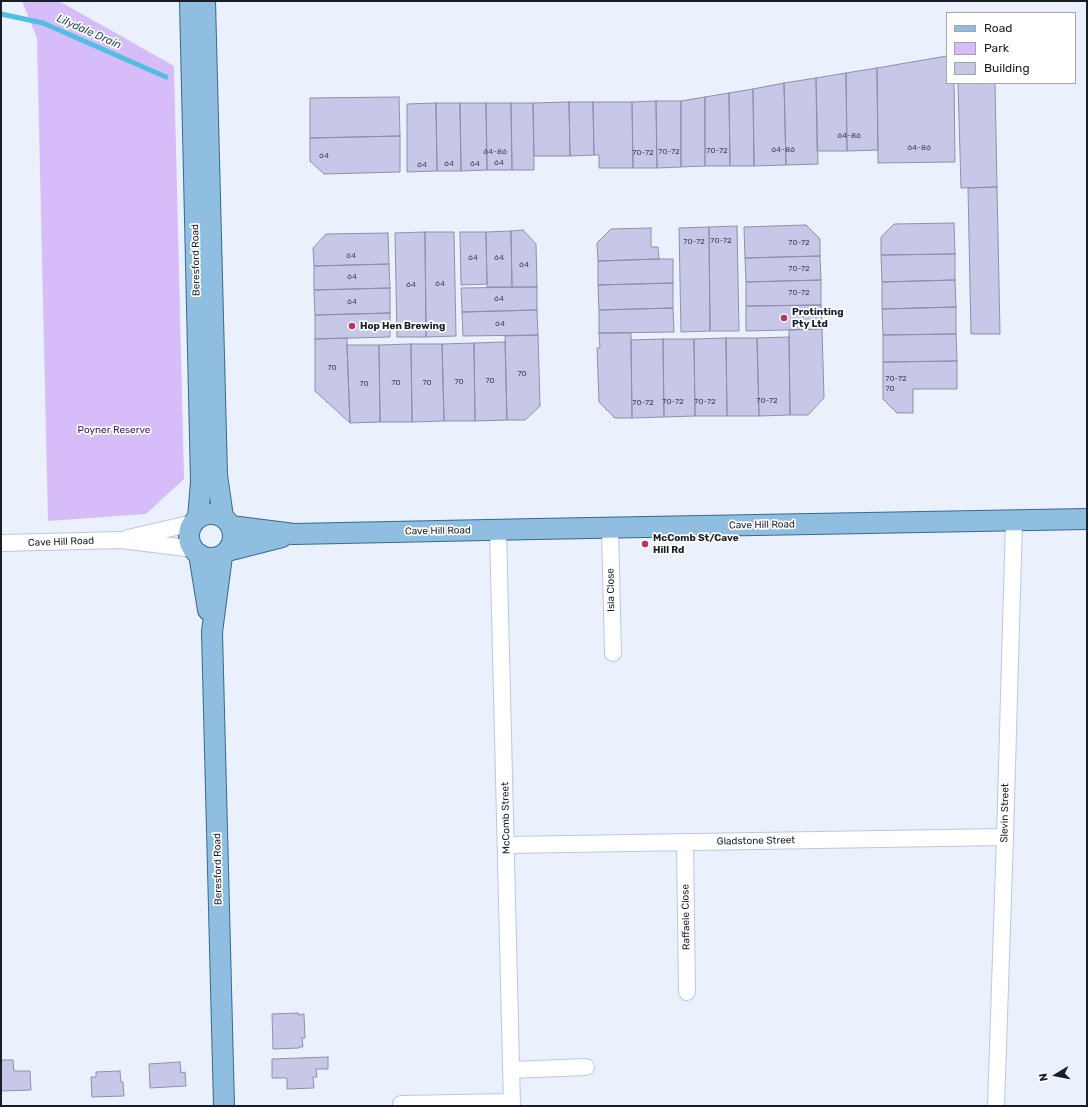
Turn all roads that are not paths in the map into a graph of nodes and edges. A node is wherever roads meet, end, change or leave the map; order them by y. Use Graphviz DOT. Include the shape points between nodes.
graph roads {
  1 [pos="190,1"];
  2 [pos="205,1"];
  3 [pos="1087,519"];
  4 [pos="196,521"];
  5 [pos="1014,521"];
  6 [pos="227,522"];
  7 [pos="610,528"];
  8 [pos="498,530"];
  9 [pos="294,534"];
  10 [pos="121,540"];
  11 [pos="1,543"];
  12 [pos="196,552"];
  13 [pos="224,553"];
  14 [pos="212,632"];
  15 [pos="613,653"];
  16 [pos="1005,837"];
  17 [pos="684,842"];
  18 [pos="506,845"];
  19 [pos="687,992"];
  20 [pos="586,1067"];
  21 [pos="511,1070"];
  22 [pos="401,1104"];
  23 [pos="512,1104"];
  24 [pos="224,1106"];
  25 [pos="996,1106"];
  1 -- 4 [label="main road, Beresford Road" via="201,482"];
  2 -- 6 [label="main road, Beresford Road" via="217,475"];
  3 -- 5 [label="main road, Cave Hill Road"];
  4 -- 6 [label="main road" via="210,514 217,515"];
  4 -- 10 [label="street, Cave Hill Road"];
  4 -- 12 [label="main road" via="190,530 190,543"];
  5 -- 7 [label="main road, Cave Hill Road"];
  5 -- 16 [label="street, Slevin Street"];
  6 -- 9 [label="main road, Cave Hill Road"];
  6 -- 13 [label="main road" via="233,540"];
  7 -- 8 [label="main road, Cave Hill Road"];
  7 -- 15 [label="street, Isla Close"];
  8 -- 9 [label="main road, Cave Hill Road"];
  8 -- 18 [label="street, McComb Street"];
  9 -- 13 [label="main road, Cave Hill Road"];
  10 -- 11 [label="street, Cave Hill Road"];
  10 -- 12 [label="street, Cave Hill Road"];
  12 -- 13 [label="main road" via="210,558"];
  12 -- 14 [label="main road, Beresford Road"];
  13 -- 14 [label="main road, Beresford Road"];
  14 -- 24 [label="main road, Beresford Road"];
  16 -- 17 [label="street, Gladstone Street"];
  16 -- 25 [label="street, Slevin Street"];
  17 -- 18 [label="street, Gladstone Street"];
  17 -- 19 [label="street, Raffaele Close"];
  18 -- 21 [label="street, McComb Street"];
  20 -- 21 [label="street"];
  21 -- 23 [label="street, McComb Street"];
  22 -- 23 [label="street"];
}
